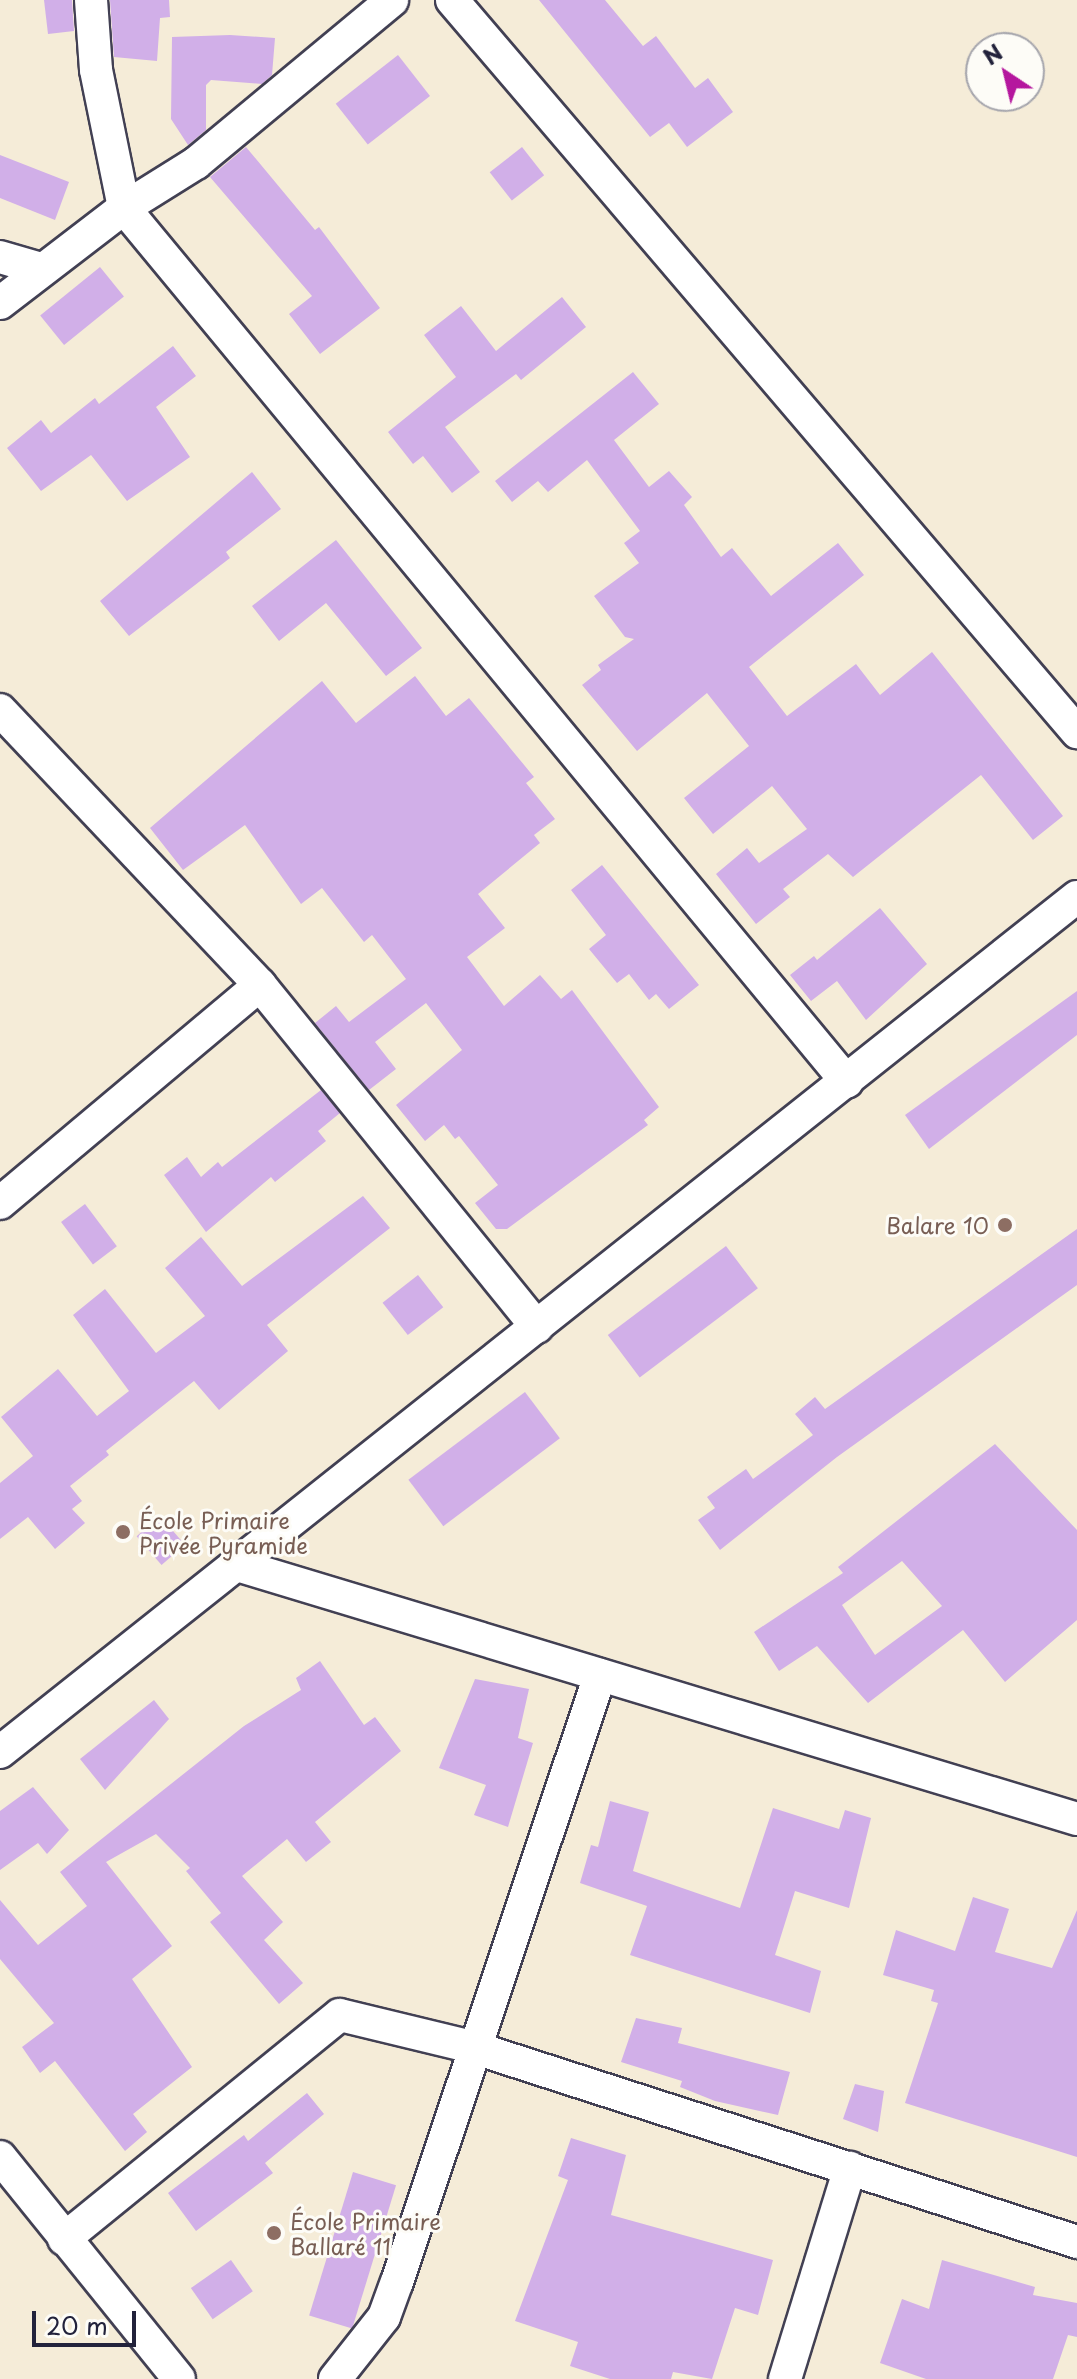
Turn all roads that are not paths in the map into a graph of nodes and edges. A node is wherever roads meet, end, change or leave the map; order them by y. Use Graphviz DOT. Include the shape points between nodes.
graph roads {
  1 [pos="91,0"];
  2 [pos="392,0"];
  3 [pos="452,0"];
  4 [pos="124,208"];
  5 [pos="0,257"];
  6 [pos="41,269"];
  7 [pos="0,303"];
  8 [pos="0,710"];
  9 [pos="1077,732"];
  10 [pos="1077,897"];
  11 [pos="260,985"];
  12 [pos="847,1082"];
  13 [pos="0,1203"];
  14 [pos="537,1327"];
  15 [pos="237,1565"];
  16 [pos="600,1675"];
  17 [pos="0,1752"];
  18 [pos="1077,1819"];
  19 [pos="472,2047"];
  20 [pos="0,2157"];
  21 [pos="850,2168"];
  22 [pos="64,2239"];
  23 [pos="1077,2242"];
  24 [pos="179,2379"];
  25 [pos="335,2379"];
  26 [pos="785,2379"];
  1 -- 4 [label="street" via="96,70"];
  2 -- 4 [label="street" via="196,163"];
  3 -- 9 [label="street"];
  4 -- 6 [label="street"];
  4 -- 12 [label="street"];
  5 -- 6 [label="street"];
  6 -- 7 [label="street"];
  8 -- 11 [label="street"];
  10 -- 12 [label="street"];
  11 -- 13 [label="street"];
  11 -- 14 [label="street"];
  12 -- 14 [label="street"];
  14 -- 15 [label="street"];
  15 -- 16 [label="street"];
  15 -- 17 [label="street"];
  16 -- 18 [label="street"];
  16 -- 19 [label="street"];
  19 -- 21 [label="street"];
  19 -- 22 [label="street" via="340,2015"];
  19 -- 25 [label="street" via="384,2317"];
  20 -- 22 [label="street"];
  21 -- 23 [label="street"];
  21 -- 26 [label="street"];
  22 -- 24 [label="street"];
}
